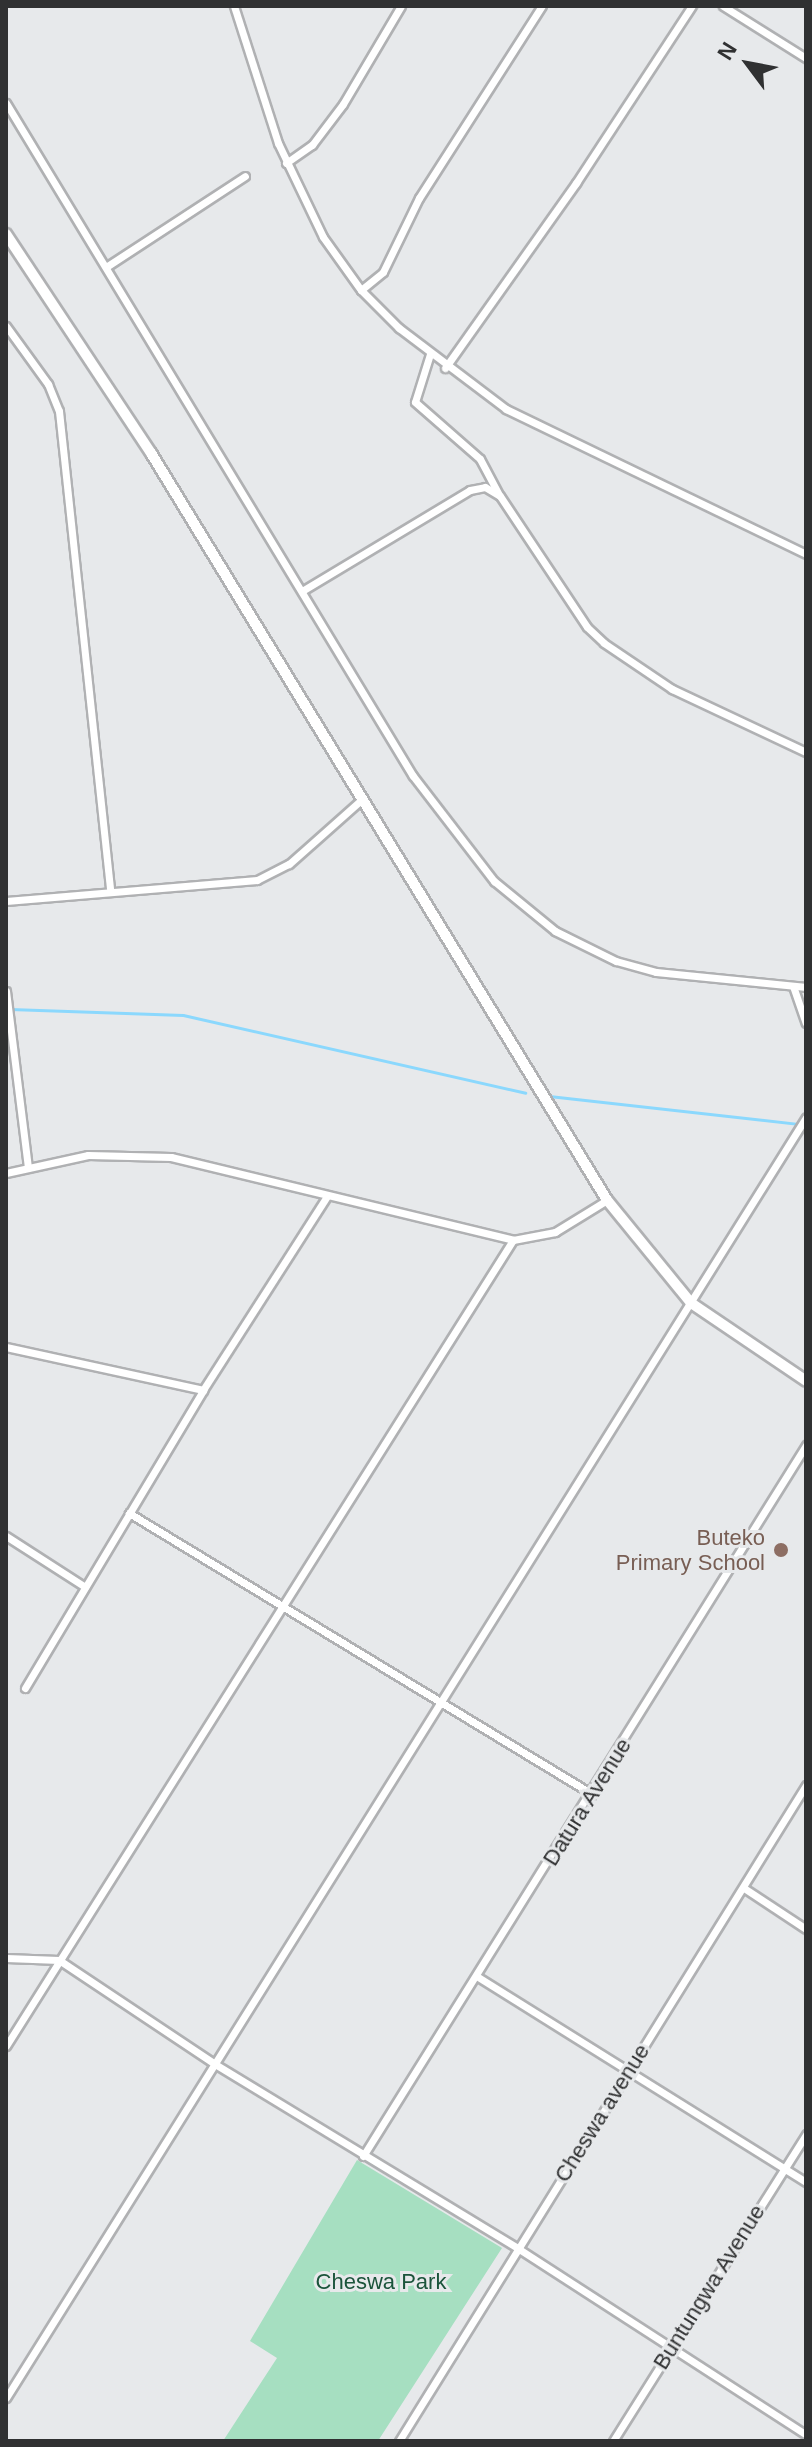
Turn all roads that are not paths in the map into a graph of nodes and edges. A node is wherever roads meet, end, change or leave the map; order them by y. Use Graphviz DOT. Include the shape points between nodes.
graph roads {
  1 [pos="234,6"];
  2 [pos="401,6"];
  3 [pos="542,6"];
  4 [pos="692,6"];
  5 [pos="723,6"];
  6 [pos="806,58"];
  7 [pos="6,103"];
  8 [pos="286,163"];
  9 [pos="245,176"];
  10 [pos="6,234"];
  11 [pos="106,267"];
  12 [pos="361,290"];
  13 [pos="6,326"];
  14 [pos="430,354"];
  15 [pos="445,368"];
  16 [pos="500,496"];
  17 [pos="806,554"];
  18 [pos="302,591"];
  19 [pos="806,752"];
  20 [pos="360,801"];
  21 [pos="110,891"];
  22 [pos="6,901"];
  23 [pos="793,986"];
  24 [pos="806,987"];
  25 [pos="6,991"];
  26 [pos="806,1023"];
  27 [pos="805,1118"];
  28 [pos="28,1168"];
  29 [pos="6,1173"];
  30 [pos="327,1196"];
  31 [pos="607,1200"];
  32 [pos="513,1240"];
  33 [pos="691,1303"];
  34 [pos="6,1347"];
  35 [pos="806,1381"];
  36 [pos="203,1390"];
  37 [pos="806,1445"];
  38 [pos="129,1513"];
  39 [pos="6,1536"];
  40 [pos="85,1587"];
  41 [pos="283,1607"];
  42 [pos="25,1688"];
  43 [pos="442,1703"];
  44 [pos="806,1785"];
  45 [pos="592,1794"];
  46 [pos="744,1888"];
  47 [pos="806,1929"];
  48 [pos="6,1958"];
  49 [pos="59,1960"];
  50 [pos="478,1977"];
  51 [pos="6,2046"];
  52 [pos="215,2064"];
  53 [pos="628,2070"];
  54 [pos="806,2134"];
  55 [pos="363,2156"];
  56 [pos="785,2168"];
  57 [pos="806,2182"];
  58 [pos="519,2249"];
  59 [pos="671,2347"];
  60 [pos="6,2398"];
  61 [pos="806,2435"];
  62 [pos="399,2441"];
  63 [pos="613,2441"];
  1 -- 8 [label="street"];
  2 -- 8 [label="street" via="343,104 297,161"];
  3 -- 12 [label="street" via="419,198 383,272"];
  4 -- 15 [label="street"];
  5 -- 6 [label="street"];
  7 -- 11 [label="street"];
  8 -- 12 [label="street" via="323,237"];
  9 -- 11 [label="street"];
  10 -- 20 [label="main road" via="143,440"];
  11 -- 18 [label="street"];
  12 -- 14 [label="street"];
  13 -- 21 [label="street" via="48,384 59,411"];
  14 -- 15 [label="street"];
  14 -- 16 [label="street" via="415,402 480,459"];
  15 -- 17 [label="street" via="548,432"];
  16 -- 18 [label="street" via="485,487 470,490"];
  16 -- 19 [label="street" via="587,627 604,643 672,689"];
  18 -- 23 [label="street" via="413,776 485,871 517,903 567,938 624,963 656,972"];
  20 -- 21 [label="street" via="272,875 233,883"];
  20 -- 31 [label="main road"];
  21 -- 22 [label="street"];
  23 -- 24 [label="street"];
  23 -- 26 [label="street"];
  25 -- 28 [label="street"];
  27 -- 33 [label="street"];
  28 -- 29 [label="street"];
  28 -- 30 [label="street" via="134,1152"];
  30 -- 32 [label="street"];
  30 -- 36 [label="street"];
  31 -- 32 [label="street" via="555,1232"];
  31 -- 33 [label="main road"];
  32 -- 41 [label="street"];
  33 -- 35 [label="main road"];
  33 -- 43 [label="street"];
  34 -- 36 [label="street"];
  36 -- 38 [label="street"];
  37 -- 45 [label="street, Datura Avenue"];
  38 -- 40 [label="street"];
  38 -- 41 [label="street"];
  39 -- 40 [label="street"];
  40 -- 42 [label="street"];
  41 -- 43 [label="street"];
  41 -- 49 [label="street"];
  43 -- 45 [label="street"];
  43 -- 52 [label="street"];
  44 -- 46 [label="street, Cheswa avenue"];
  45 -- 50 [label="street, Datura Avenue"];
  46 -- 47 [label="street"];
  46 -- 53 [label="street, Cheswa avenue"];
  48 -- 49 [label="street"];
  49 -- 51 [label="street"];
  49 -- 52 [label="street"];
  50 -- 53 [label="street"];
  50 -- 55 [label="street, Datura Avenue"];
  52 -- 55 [label="street"];
  52 -- 60 [label="street"];
  53 -- 56 [label="street"];
  53 -- 58 [label="street, Cheswa avenue"];
  54 -- 56 [label="street, Buntungwa Avenue"];
  55 -- 58 [label="street"];
  56 -- 57 [label="street"];
  56 -- 59 [label="street, Buntungwa Avenue"];
  58 -- 59 [label="street"];
  58 -- 62 [label="street, Cheswa avenue"];
  59 -- 61 [label="street"];
  59 -- 63 [label="street, Buntungwa Avenue"];
}
